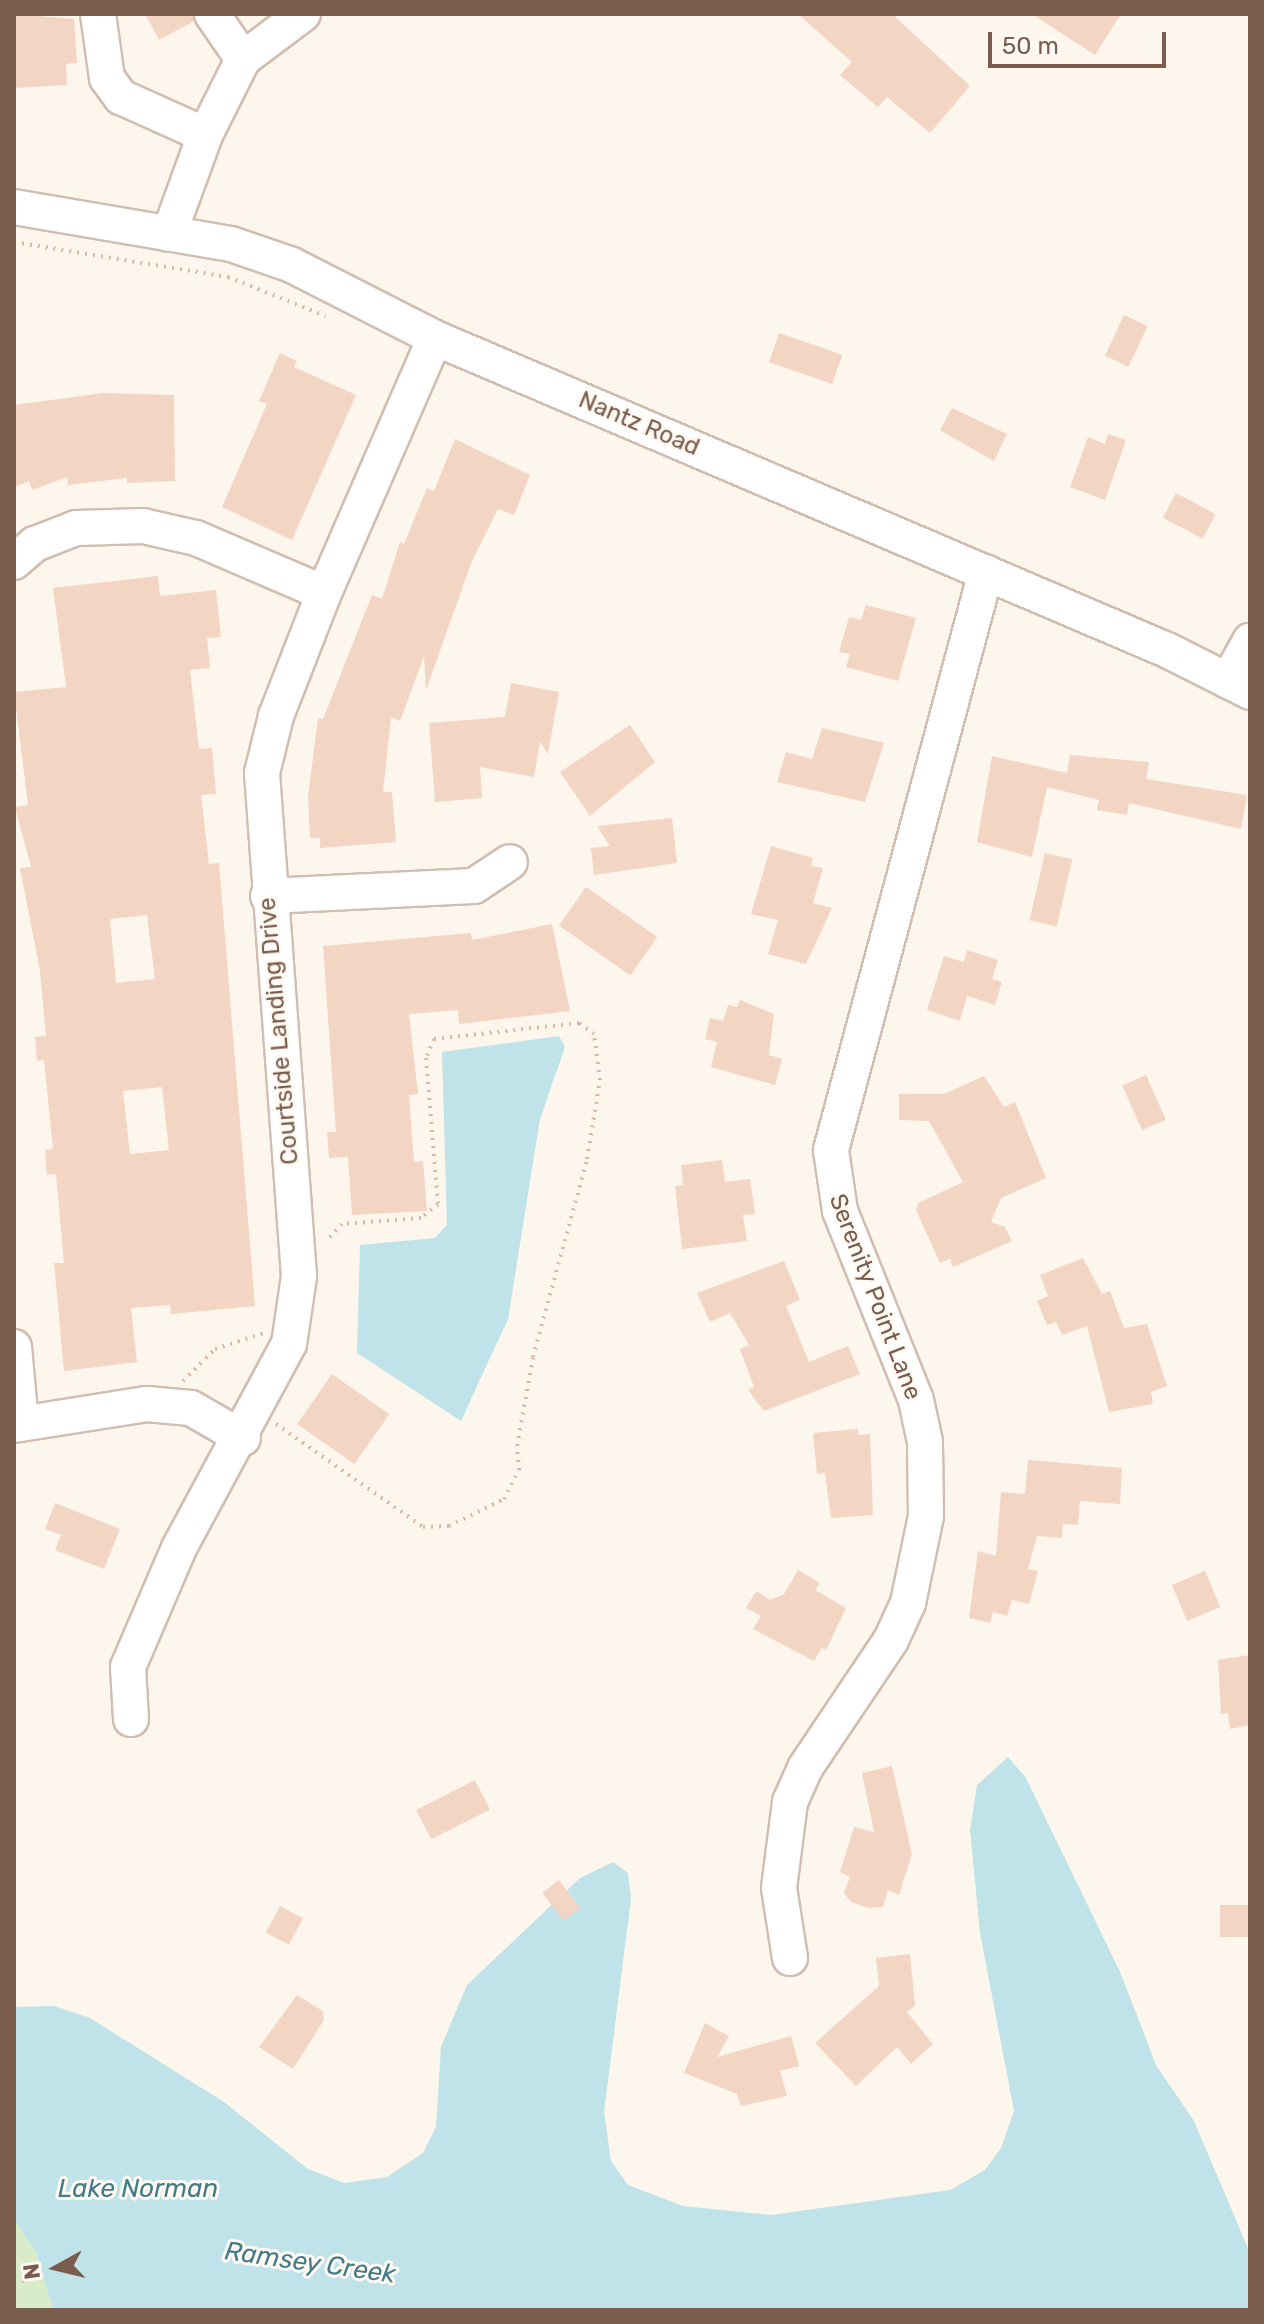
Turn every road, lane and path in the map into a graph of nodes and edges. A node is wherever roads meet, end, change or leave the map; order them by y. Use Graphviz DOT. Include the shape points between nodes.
graph roads {
  1 [pos="98,14"];
  2 [pos="212,14"];
  3 [pos="303,14"];
  4 [pos="243,59"];
  5 [pos="205,135"];
  6 [pos="14,207"];
  7 [pos="169,234"];
  8 [pos="14,242"];
  9 [pos="329,318"];
  10 [pos="435,338"];
  11 [pos="14,562"];
  12 [pos="986,572"];
  13 [pos="324,593"];
  14 [pos="1250,641"];
  15 [pos="1239,687"];
  16 [pos="510,862"];
  17 [pos="268,896"];
  18 [pos="317,1254"];
  19 [pos="266,1334"];
  20 [pos="14,1347"];
  21 [pos="180,1386"];
  22 [pos="274,1424"];
  23 [pos="18,1425"];
  24 [pos="243,1438"];
  25 [pos="131,1719"];
  26 [pos="790,1958"];
  27 [pos="24,2281"];
  28 [pos="14,2282"];
  1 -- 5 [label="street" via="107,78 121,97"];
  2 -- 4 [label="street"];
  3 -- 4 [label="street"];
  4 -- 5 [label="street"];
  5 -- 7 [label="street"];
  6 -- 7 [label="street, Nantz Road"];
  7 -- 10 [label="street, Nantz Road" via="231,244 292,265"];
  8 -- 9 [label="path" via="228,277"];
  10 -- 12 [label="street, Nantz Road"];
  10 -- 13 [label="street, Courtside Landing Drive"];
  11 -- 13 [label="street" via="35,544 76,528 143,526 196,538"];
  12 -- 15 [label="street, Nantz Road"];
  12 -- 26 [label="street, Serenity Point Lane" via="831,1150 840,1211 916,1400 925,1442 926,1516 908,1603 891,1640 805,1768 790,1802 779,1888"];
  13 -- 17 [label="street, Courtside Landing Drive" via="276,716 262,773"];
  14 -- 15 [label="street"];
  16 -- 17 [label="street" via="474,886"];
  17 -- 24 [label="street, Courtside Landing Drive" via="299,1276 289,1344"];
  18 -- 22 [label="path" via="342,1224 421,1218 438,1204 426,1058 434,1039 579,1023 594,1034 600,1080 587,1159 533,1357 517,1446 519,1470 504,1499 449,1526 423,1527"];
  19 -- 21 [label="path" via="249,1333 215,1349 195,1363"];
  20 -- 23 [label="street"];
  23 -- 24 [label="street" via="147,1404 191,1408"];
  24 -- 25 [label="street, Courtside Landing Drive" via="179,1548 128,1667"];
  27 -- 28 [label="path"];
}
